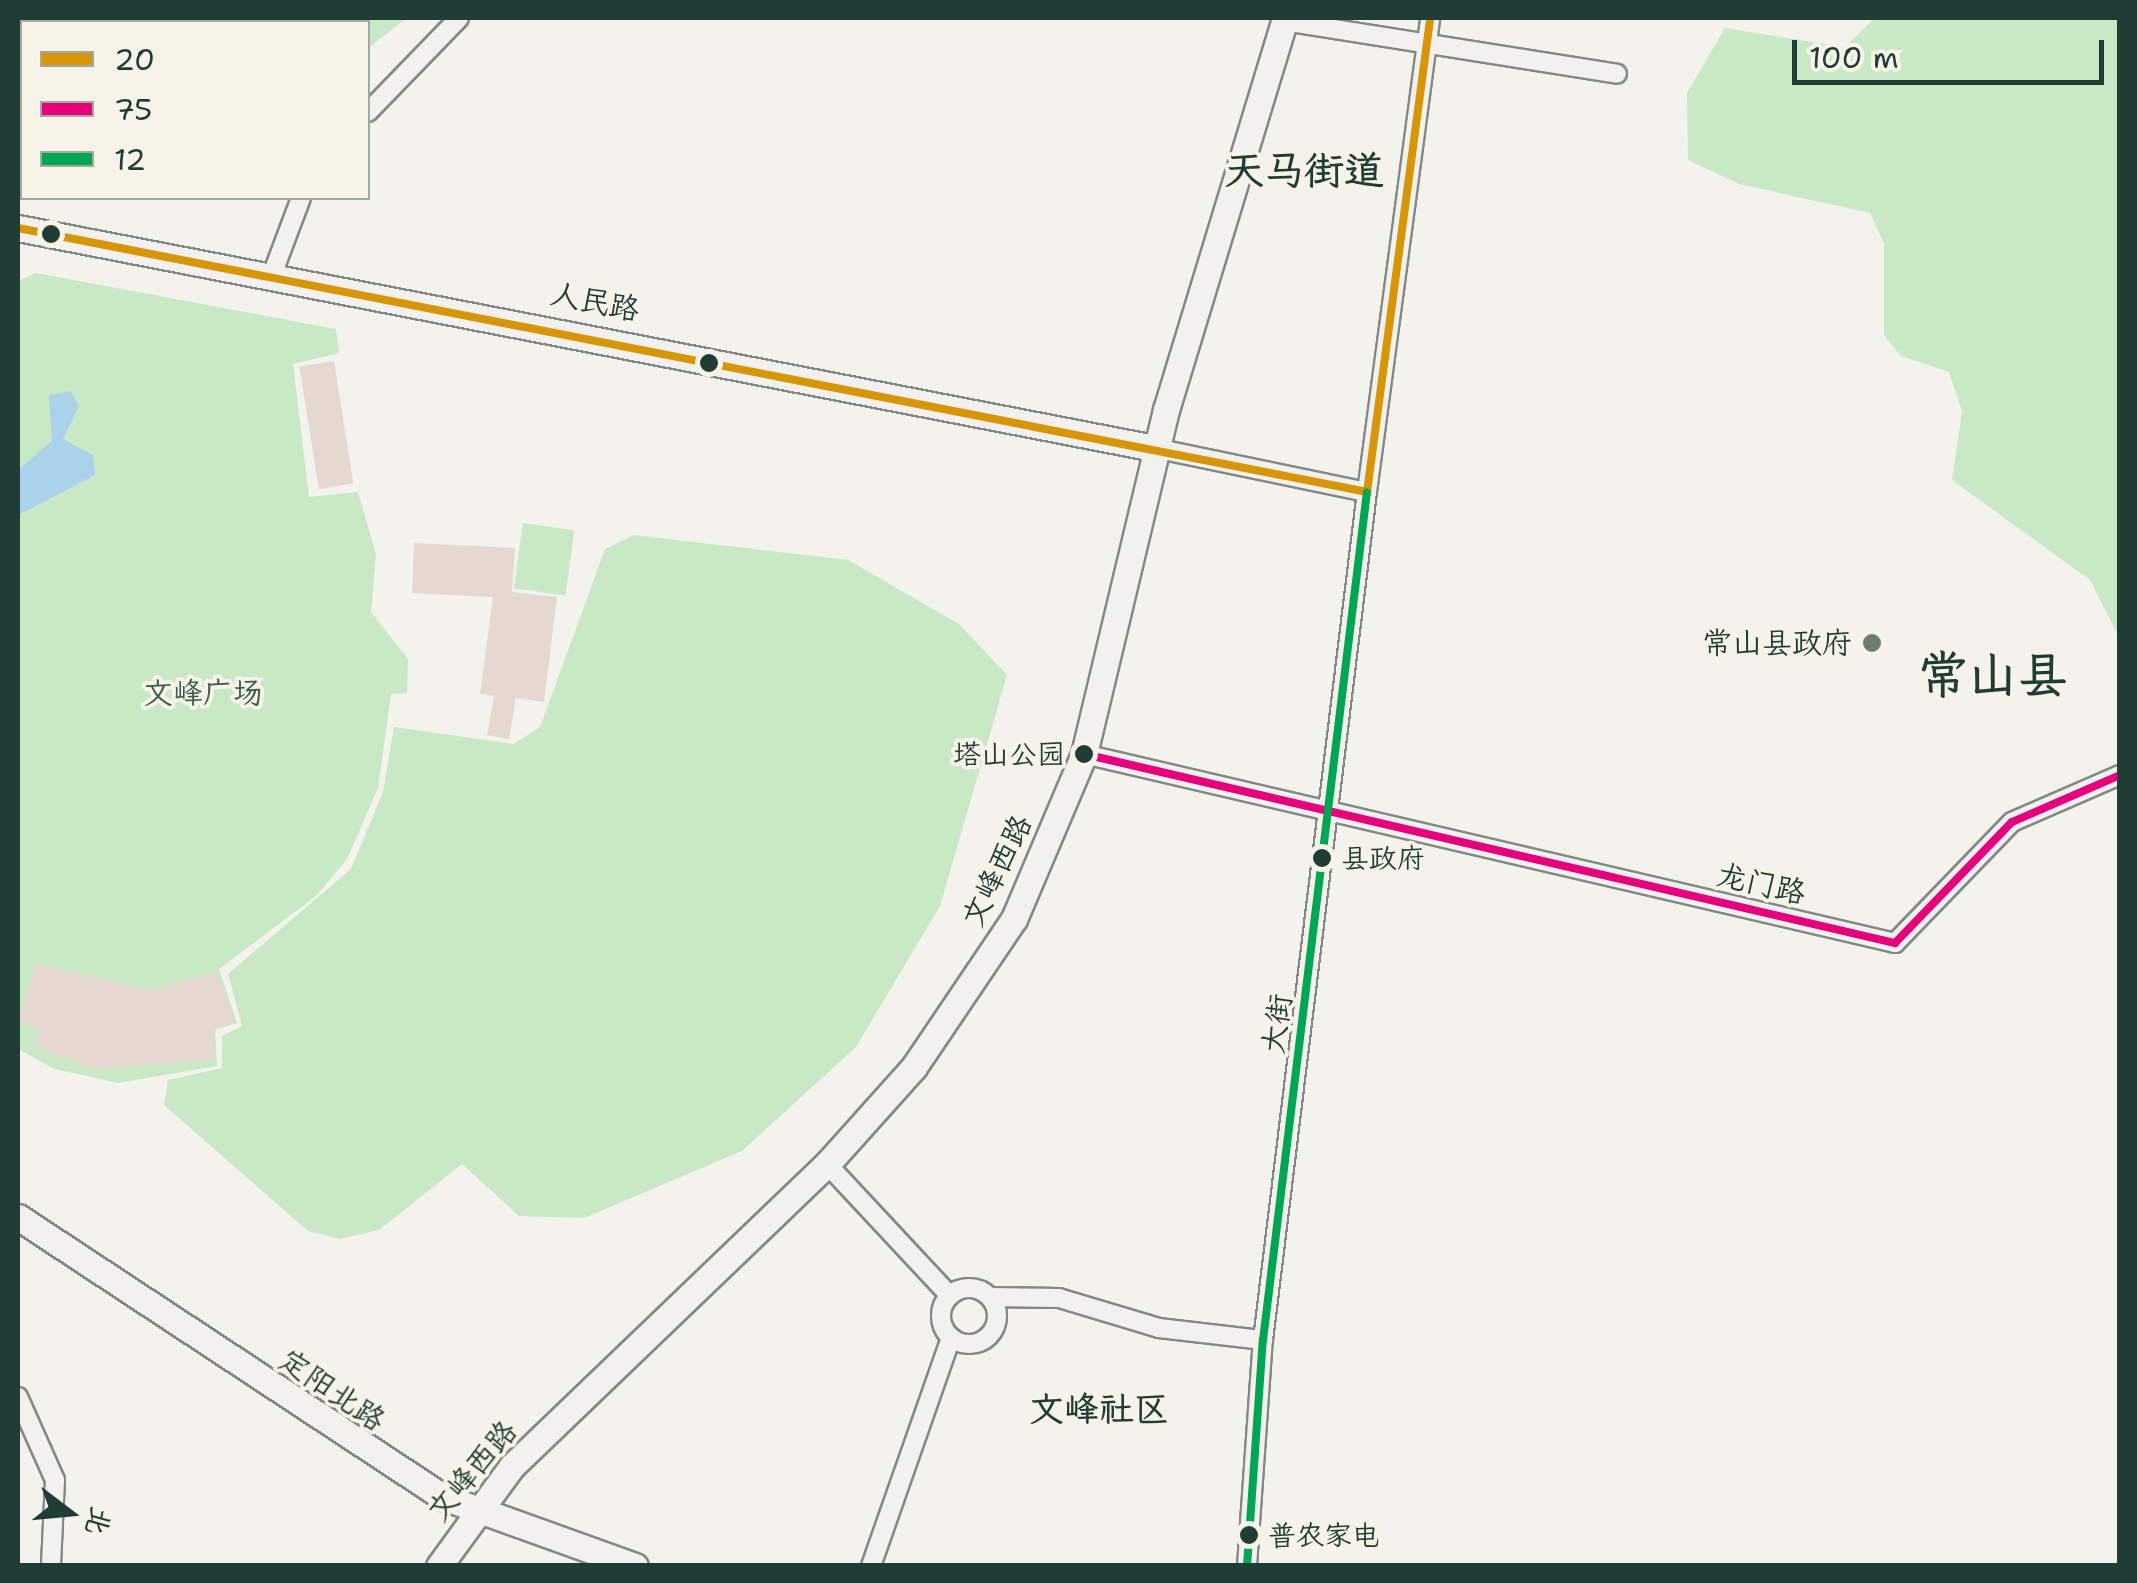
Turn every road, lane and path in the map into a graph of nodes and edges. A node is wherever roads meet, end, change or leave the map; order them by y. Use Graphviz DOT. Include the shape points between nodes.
graph roads {
  1 [pos="459,18"];
  2 [pos="1430,18"];
  3 [pos="1284,20"];
  4 [pos="1428,38"];
  5 [pos="1617,74"];
  6 [pos="370,110"];
  7 [pos="300,200"];
  8 [pos="18,228"];
  9 [pos="272,275"];
  10 [pos="1158,450"];
  11 [pos="1367,492"];
  12 [pos="1084,754"];
  13 [pos="2120,775"];
  14 [pos="1334,814"];
  15 [pos="827,1164"];
  16 [pos="18,1217"];
  17 [pos="950,1296"];
  18 [pos="990,1297"];
  19 [pos="951,1338"];
  20 [pos="1263,1340"];
  21 [pos="18,1397"];
  22 [pos="474,1512"];
  23 [pos="51,1566"];
  24 [pos="439,1566"];
  25 [pos="635,1566"];
  26 [pos="871,1566"];
  27 [pos="1247,1566"];
  1 -- 6 [label="street"];
  2 -- 4 [label="street, 大街"];
  3 -- 4 [label="street"];
  3 -- 10 [label="street, 文峰西路"];
  4 -- 5 [label="street"];
  4 -- 11 [label="street, 大街"];
  7 -- 9 [label="street"];
  8 -- 9 [label="street, 人民路"];
  9 -- 10 [label="street, 人民路"];
  10 -- 11 [label="street"];
  10 -- 12 [label="street, 文峰西路"];
  11 -- 14 [label="street, 大街"];
  12 -- 14 [label="street, 龙门路"];
  12 -- 15 [label="street, 文峰西路" via="1004,934 914,1066"];
  13 -- 14 [label="street, 龙门路" via="2012,822 1912,936 1894,943"];
  14 -- 20 [label="street, 大街"];
  15 -- 17 [label="street"];
  15 -- 22 [label="street, 文峰西路"];
  16 -- 22 [label="street, 定阳北路" via="360,1449"];
  17 -- 18 [label="street" via="966,1288"];
  17 -- 19 [label="street" via="942,1322"];
  18 -- 19 [label="street" via="997,1314 986,1339"];
  18 -- 20 [label="street" via="1024,1293 1159,1328"];
  19 -- 26 [label="street"];
  20 -- 27 [label="street, 大街"];
  21 -- 23 [label="street" via="55,1480"];
  22 -- 24 [label="street, 文峰西路"];
  22 -- 25 [label="street, 定阳北路"];
}
